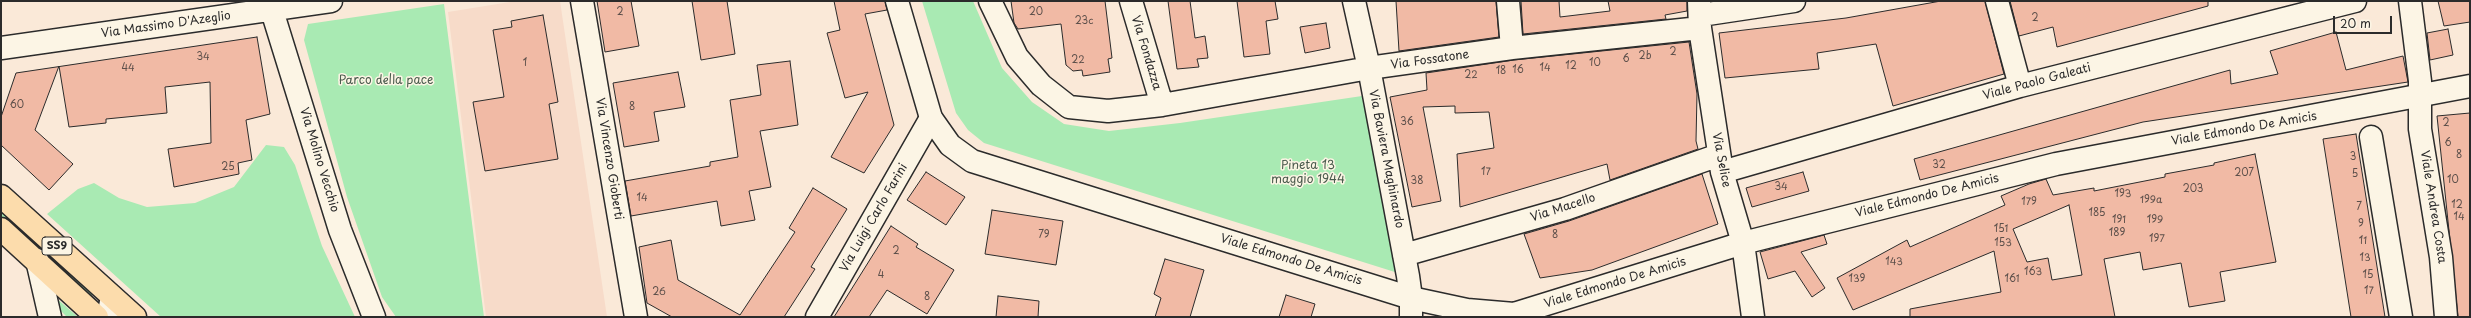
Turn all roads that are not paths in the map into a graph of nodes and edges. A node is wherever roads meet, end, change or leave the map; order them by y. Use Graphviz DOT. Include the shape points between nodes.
graph roads {
  1 [pos="331,1"];
  2 [pos="582,1"];
  3 [pos="897,1"];
  4 [pos="990,1"];
  5 [pos="1131,1"];
  6 [pos="1354,1"];
  7 [pos="1508,1"];
  8 [pos="1794,1"];
  9 [pos="1997,1"];
  10 [pos="2354,1"];
  11 [pos="2410,1"];
  12 [pos="270,5"];
  13 [pos="1700,15"];
  14 [pos="1,48"];
  15 [pos="1512,48"];
  16 [pos="1369,68"];
  17 [pos="2020,86"];
  18 [pos="2470,86"];
  19 [pos="2421,96"];
  20 [pos="1162,105"];
  21 [pos="931,118"];
  22 [pos="2371,137"];
  23 [pos="1720,163"];
  24 [pos="1,196"];
  25 [pos="1,229"];
  26 [pos="1743,243"];
  27 [pos="1404,255"];
  28 [pos="37,260"];
  29 [pos="110,307"];
  30 [pos="1411,307"];
  31 [pos="50,317"];
  32 [pos="97,317"];
  33 [pos="135,317"];
  34 [pos="374,317"];
  35 [pos="636,317"];
  36 [pos="817,317"];
  37 [pos="1753,317"];
  38 [pos="2401,317"];
  39 [pos="2446,317"];
  1 -- 12 [label="street, Via Massimo D'Azeglio"];
  2 -- 35 [label="street, Via Vincenzo Gioberti"];
  3 -- 21 [label="street, Viale Edmondo De Amicis"];
  4 -- 20 [label="street" via="1017,57 1041,85 1069,107 1108,111"];
  5 -- 20 [label="street, Via Fondazza"];
  6 -- 16 [label="street, Via Baviera Maghinardo"];
  7 -- 15 [label="street"];
  8 -- 13 [label="street, Via Fossatone"];
  9 -- 17 [label="street"];
  10 -- 17 [label="street, Viale Paolo Galeati"];
  11 -- 19 [label="street, Viale Andrea Costa"];
  12 -- 14 [label="street, Via Massimo D'Azeglio"];
  12 -- 34 [label="street, Via Molino Vecchio" via="340,230"];
  13 -- 15 [label="street, Via Fossatone"];
  13 -- 23 [label="street, Via Selice"];
  15 -- 16 [label="street, Via Fossatone"];
  16 -- 20 [label="street, Via Fossatone"];
  16 -- 27 [label="street, Via Baviera Maghinardo"];
  17 -- 23 [label="street, Viale Paolo Galeati"];
  18 -- 19 [label="street, Viale Edmondo De Amicis"];
  19 -- 26 [label="street, Viale Edmondo De Amicis" via="2056,164"];
  19 -- 39 [label="street, Viale Andrea Costa" via="2420,129 2441,257"];
  21 -- 30 [label="street, Viale Edmondo De Amicis" via="950,145 972,161"];
  21 -- 36 [label="street, Via Luigi Carlo Farini"];
  22 -- 38 [label="street"];
  23 -- 26 [label="street, Via Selice"];
  23 -- 27 [label="street, Via Macello"];
  24 -- 29 [label="main road, SS9"];
  25 -- 28 [label="main road, SS9"];
  26 -- 30 [label="street, Viale Edmondo De Amicis" via="1514,314"];
  26 -- 37 [label="street, Via Selice"];
  27 -- 30 [label="street, Via Baviera Maghinardo"];
  28 -- 31 [label="street"];
  28 -- 32 [label="main road, SS9"];
  29 -- 33 [label="main road, SS9"];
}
